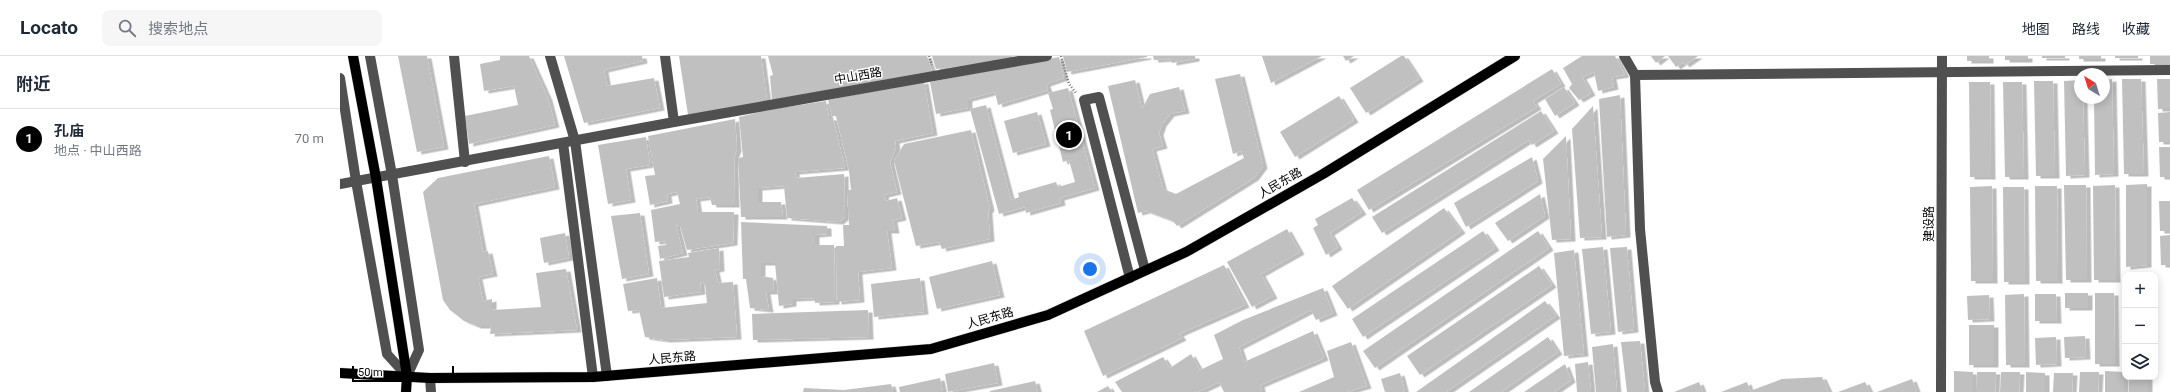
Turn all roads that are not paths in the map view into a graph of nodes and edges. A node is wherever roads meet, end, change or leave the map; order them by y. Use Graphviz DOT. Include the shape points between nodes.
graph roads {
  1 [pos="353,56"];
  2 [pos="370,56"];
  3 [pos="454,56"];
  4 [pos="550,56"];
  5 [pos="666,56"];
  6 [pos="1047,56"];
  7 [pos="1515,56"];
  8 [pos="1624,56"];
  9 [pos="1942,56"];
  10 [pos="2170,70"];
  11 [pos="1942,73"];
  12 [pos="1635,75"];
  13 [pos="340,78"];
  14 [pos="674,122"];
  15 [pos="575,141"];
  16 [pos="563,143"];
  17 [pos="465,162"];
  18 [pos="392,175"];
  19 [pos="376,178"];
  20 [pos="356,181"];
  21 [pos="340,184"];
  22 [pos="1145,270"];
  23 [pos="1130,278"];
  24 [pos="340,373"];
  25 [pos="407,376"];
  26 [pos="607,376"];
  27 [pos="430,378"];
  28 [pos="593,378"];
  29 [pos="406,392"];
  30 [pos="431,392"];
  31 [pos="1658,392"];
  32 [pos="1941,392"];
  1 -- 19 [label="main road"];
  2 -- 18 [label="street"];
  3 -- 17 [label="street"];
  4 -- 15 [label="street"];
  5 -- 14 [label="street"];
  6 -- 14 [label="street, 中山西路"];
  7 -- 22 [label="main road, 人民东路" via="1322,174 1186,252"];
  8 -- 12 [label="street"];
  9 -- 11 [label="street, 建设路"];
  10 -- 11 [label="street"];
  11 -- 12 [label="street"];
  11 -- 32 [label="street, 建设路"];
  12 -- 31 [label="street" via="1640,230"];
  13 -- 20 [label="street"];
  14 -- 15 [label="street, 中山西路"];
  15 -- 16 [label="street, 中山西路"];
  15 -- 26 [label="street"];
  16 -- 17 [label="street, 中山西路"];
  16 -- 28 [label="street"];
  17 -- 18 [label="street, 中山西路"];
  18 -- 19 [label="street, 中山西路"];
  18 -- 25 [label="street" via="419,350"];
  19 -- 20 [label="street"];
  19 -- 25 [label="main road"];
  20 -- 21 [label="street"];
  20 -- 25 [label="street" via="387,354"];
  22 -- 23 [label="main road, 人民东路"];
  22 -- 23 [label="street" via="1099,97 1084,100"];
  23 -- 26 [label="main road, 人民东路" via="1048,315 931,349"];
  24 -- 25 [label="main road, 人民东路"];
  25 -- 27 [label="main road, 人民东路"];
  25 -- 29 [label="main road"];
  26 -- 28 [label="main road, 人民东路"];
  27 -- 28 [label="main road, 人民东路"];
  27 -- 30 [label="street"];
}
